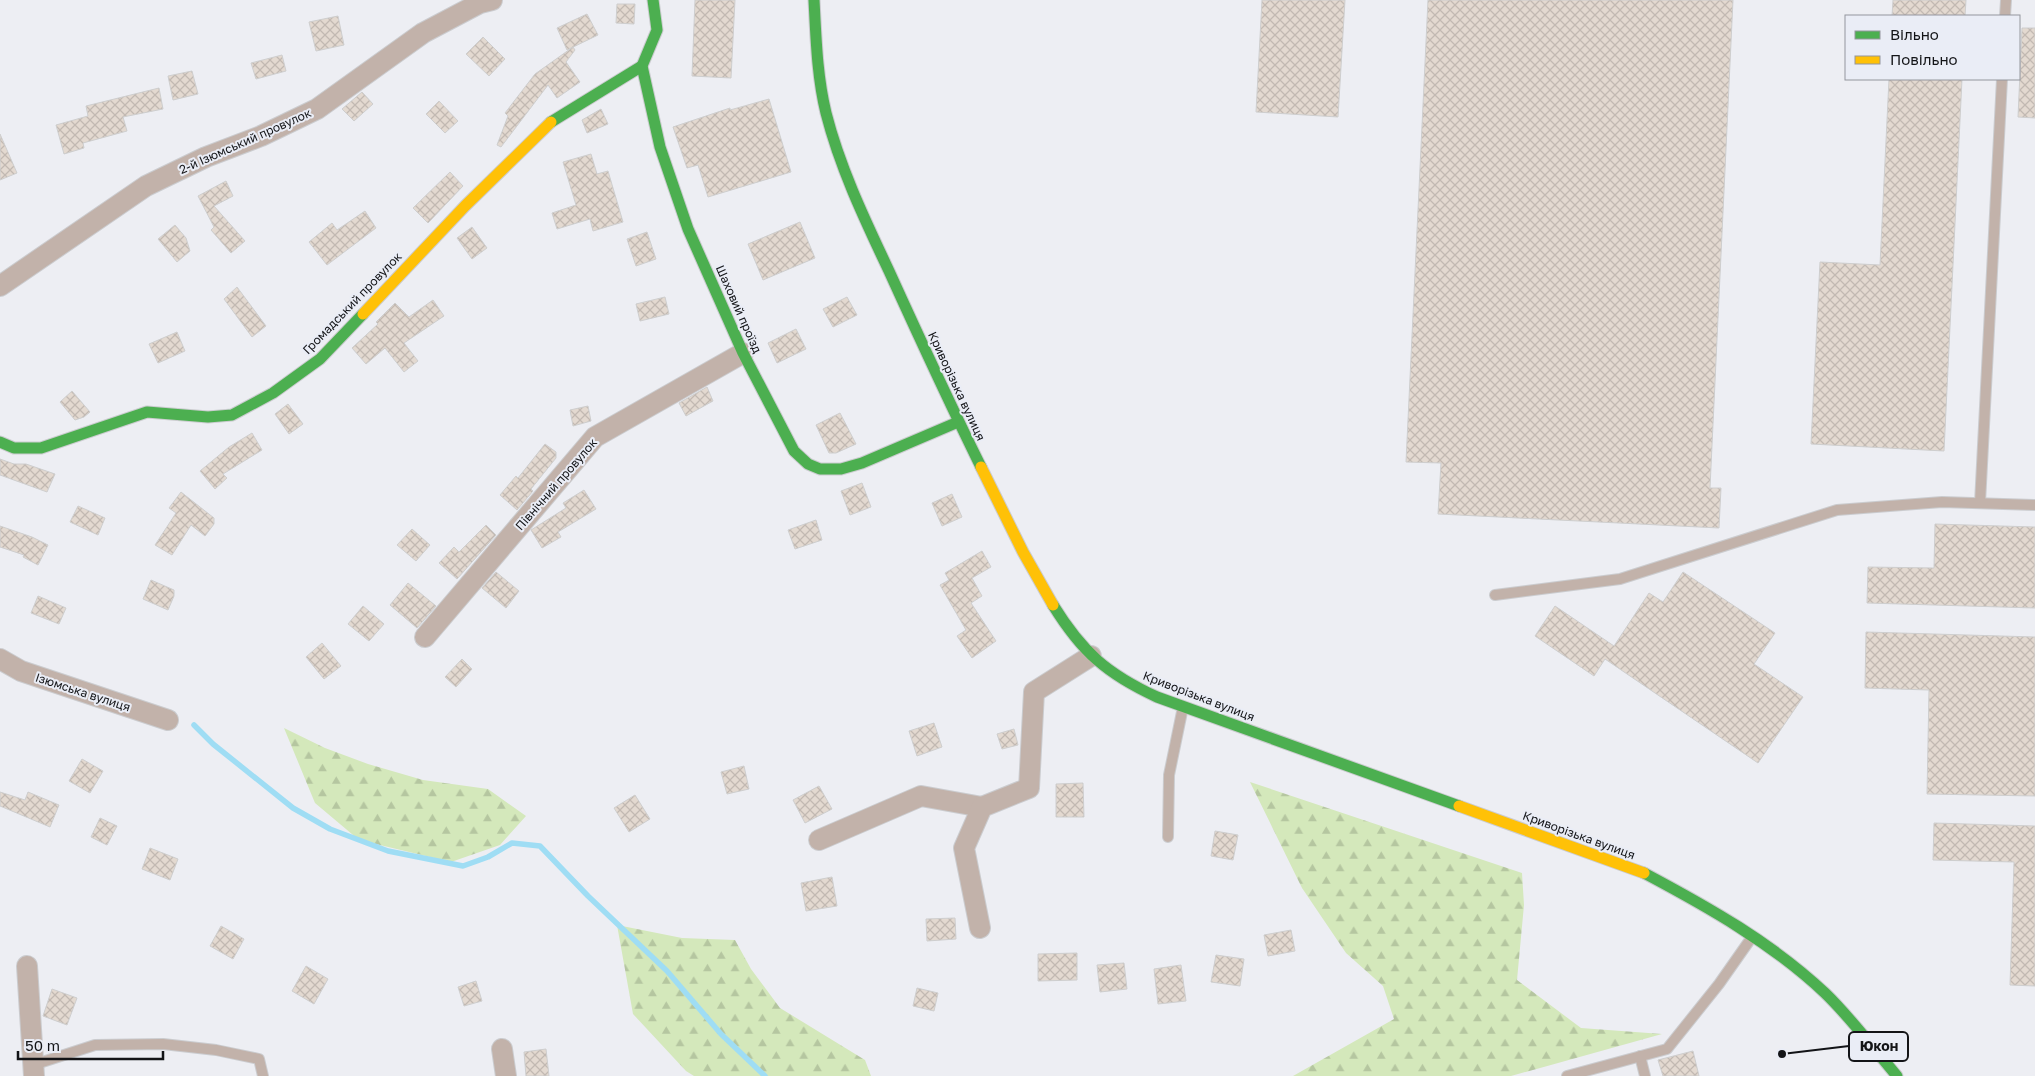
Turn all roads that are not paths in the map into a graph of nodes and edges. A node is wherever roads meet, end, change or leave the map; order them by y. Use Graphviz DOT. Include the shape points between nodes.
graph roads {
  1 [pos="492,0"];
  2 [pos="653,0"];
  3 [pos="814,0"];
  4 [pos="2006,0"];
  5 [pos="2005,15"];
  6 [pos="642,66"];
  7 [pos="2002,80"];
  8 [pos="0,286"];
  9 [pos="743,353"];
  10 [pos="958,422"];
  11 [pos="0,442"];
  12 [pos="1980,503"];
  13 [pos="2035,505"];
  14 [pos="1495,595"];
  15 [pos="426,637"];
  16 [pos="1091,656"];
  17 [pos="0,659"];
  18 [pos="1183,706"];
  19 [pos="168,720"];
  20 [pos="982,807"];
  21 [pos="1168,837"];
  22 [pos="819,840"];
  23 [pos="980,928"];
  24 [pos="1753,936"];
  25 [pos="27,966"];
  26 [pos="502,1049"];
  27 [pos="1640,1056"];
  28 [pos="34,1070"];
  29 [pos="1590,1073"];
  30 [pos="263,1076"];
  31 [pos="506,1076"];
  32 [pos="1567,1076"];
  33 [pos="1644,1076"];
  34 [pos="1897,1076"];
  1 -- 8 [label="street, 2-й Ізюмський провулок" via="423,32 317,109 146,186"];
  2 -- 6 [label="main road" via="657,30"];
  3 -- 10 [label="main road, Криворізька вулиця" via="822,88 839,159"];
  4 -- 5 [label="lane"];
  6 -- 9 [label="main road, Шаховий проїзд" via="660,147 688,229"];
  6 -- 11 [label="main road, Громадський провулок" via="554,119 465,206 320,359 273,393 232,415 208,417 147,412 41,448 14,448"];
  7 -- 12 [label="lane"];
  9 -- 10 [label="main road, Шаховий проїзд" via="794,450 808,464 820,469 841,469 862,463"];
  9 -- 15 [label="street, Північний провулок" via="595,437"];
  10 -- 16 [label="main road, Криворізька вулиця" via="1052,605"];
  12 -- 13 [label="lane"];
  12 -- 14 [label="lane" via="1942,502 1837,510 1620,579"];
  16 -- 18 [label="main road, Криворізька вулиця" via="1123,681"];
  16 -- 20 [label="street" via="1034,692 1029,788"];
  17 -- 19 [label="street, Ізюмська вулиця" via="21,671"];
  18 -- 21 [label="lane" via="1169,775"];
  18 -- 24 [label="main road, Криворізька вулиця" via="1641,872 1701,902"];
  20 -- 22 [label="street" via="921,796"];
  20 -- 23 [label="street" via="964,848"];
  24 -- 27 [label="lane" via="1667,1049"];
  24 -- 34 [label="main road, Криворізька вулиця" via="1802,974 1845,1014"];
  25 -- 28 [label="street"];
  26 -- 31 [label="street"];
  27 -- 29 [label="lane"];
  27 -- 33 [label="lane"];
  28 -- 30 [label="lane" via="95,1045 163,1044 259,1059"];
  29 -- 32 [label="lane"];
}
